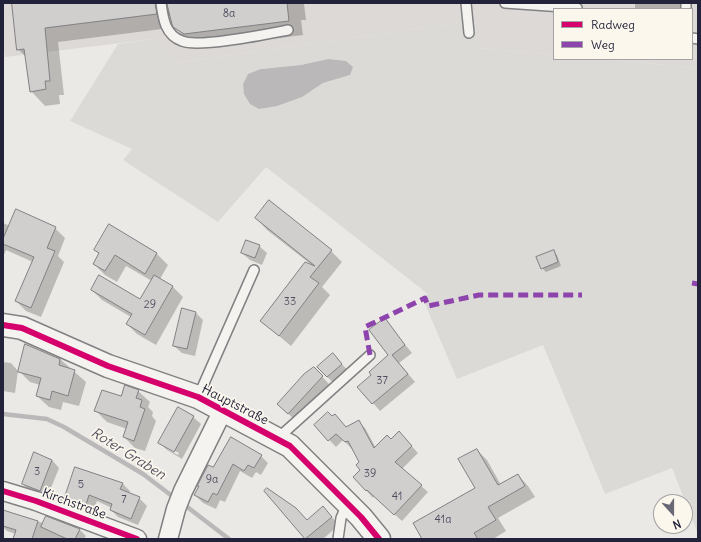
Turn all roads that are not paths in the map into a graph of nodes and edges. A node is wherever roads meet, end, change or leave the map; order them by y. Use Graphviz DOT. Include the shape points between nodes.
graph roads {
  1 [pos="160,3"];
  2 [pos="466,3"];
  3 [pos="506,3"];
  4 [pos="577,8"];
  5 [pos="288,30"];
  6 [pos="469,33"];
  7 [pos="254,270"];
  8 [pos="3,325"];
  9 [pos="370,355"];
  10 [pos="198,397"];
  11 [pos="223,410"];
  12 [pos="277,439"];
  13 [pos="3,491"];
  14 [pos="347,503"];
  15 [pos="137,539"];
  16 [pos="168,539"];
  17 [pos="338,539"];
  18 [pos="379,539"];
  1 -- 5 [label="lane" via="164,24 182,41 207,42"];
  2 -- 6 [label="lane"];
  3 -- 4 [label="lane"];
  7 -- 10 [label="lane"];
  8 -- 10 [label="street, Hauptstraße" via="22,328 108,366"];
  9 -- 12 [label="lane"];
  10 -- 11 [label="street, Hauptstraße"];
  11 -- 12 [label="street, Hauptstraße"];
  11 -- 16 [label="street" via="183,491"];
  12 -- 14 [label="street, Hauptstraße" via="290,446"];
  13 -- 15 [label="street, Kirchstraße"];
  14 -- 17 [label="lane" via="341,518"];
  14 -- 18 [label="street, Hauptstraße"];
}
